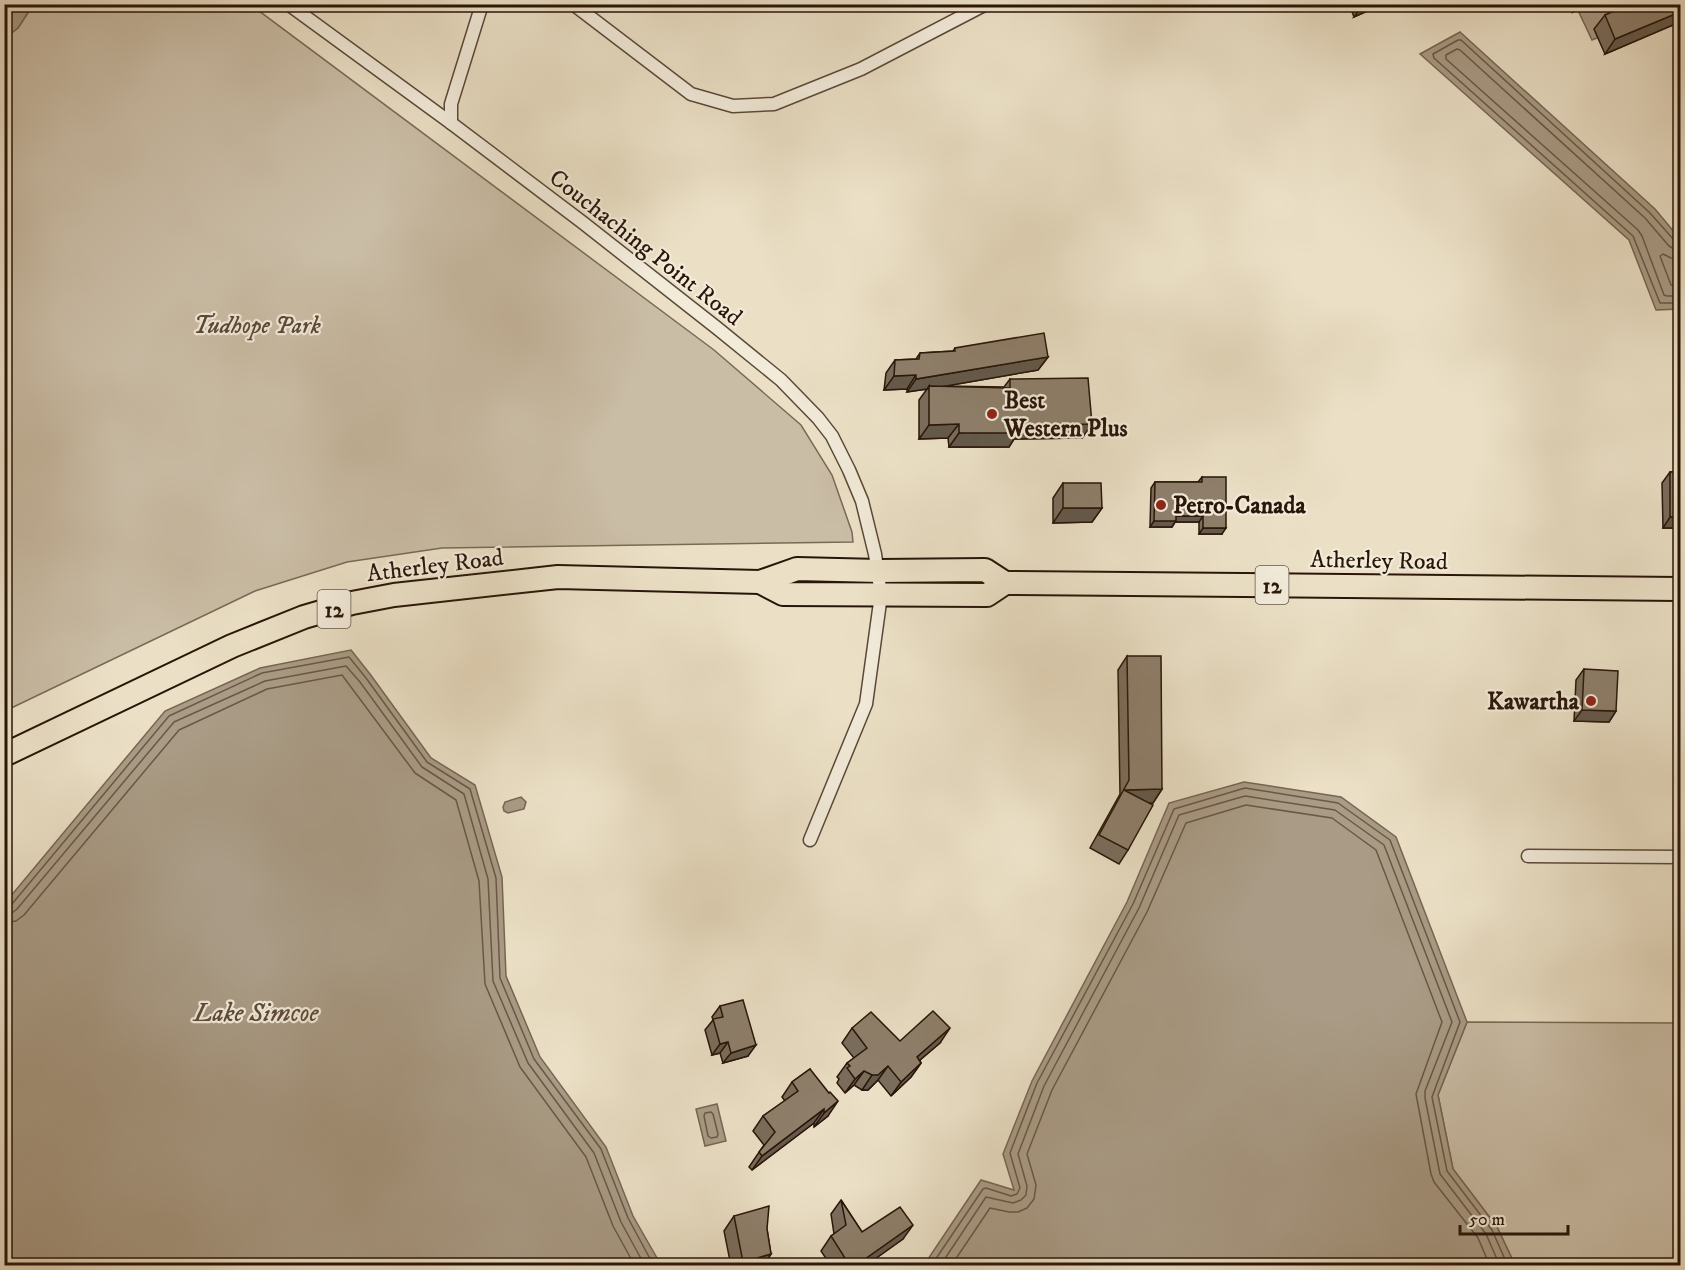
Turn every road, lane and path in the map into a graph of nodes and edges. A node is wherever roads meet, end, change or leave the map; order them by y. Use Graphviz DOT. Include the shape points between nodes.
graph roads {
  1 [pos="288,4"];
  2 [pos="482,4"];
  3 [pos="573,4"];
  4 [pos="986,4"];
  5 [pos="451,123"];
  6 [pos="879,571"];
  7 [pos="760,582"];
  8 [pos="1005,583"];
  9 [pos="1680,589"];
  10 [pos="882,595"];
  11 [pos="4,755"];
  12 [pos="810,840"];
  13 [pos="1528,856"];
  14 [pos="1680,857"];
  1 -- 5 [label="street, Couchaching Point Road"];
  2 -- 5 [label="street" via="451,104"];
  3 -- 4 [label="street" via="692,94 733,106 774,104 861,69"];
  5 -- 6 [label="street, Couchaching Point Road" via="717,328 781,380 818,418 836,444 862,501"];
  6 -- 7 [label="highway, Atherley Road / 12" via="797,569"];
  6 -- 8 [label="highway, Atherley Road / 12" via="985,570"];
  6 -- 10 [label="street, Couchaching Point Road"];
  7 -- 10 [label="highway, Atherley Road / 12" via="783,594"];
  7 -- 11 [label="highway, Atherley Road / 12" via="558,578 352,603 304,617 232,646"];
  8 -- 9 [label="highway, Atherley Road / 12"];
  8 -- 10 [label="highway, Atherley Road / 12" via="987,595"];
  10 -- 12 [label="street, Couchaching Point Road" via="866,704"];
  13 -- 14 [label="street"];
}
